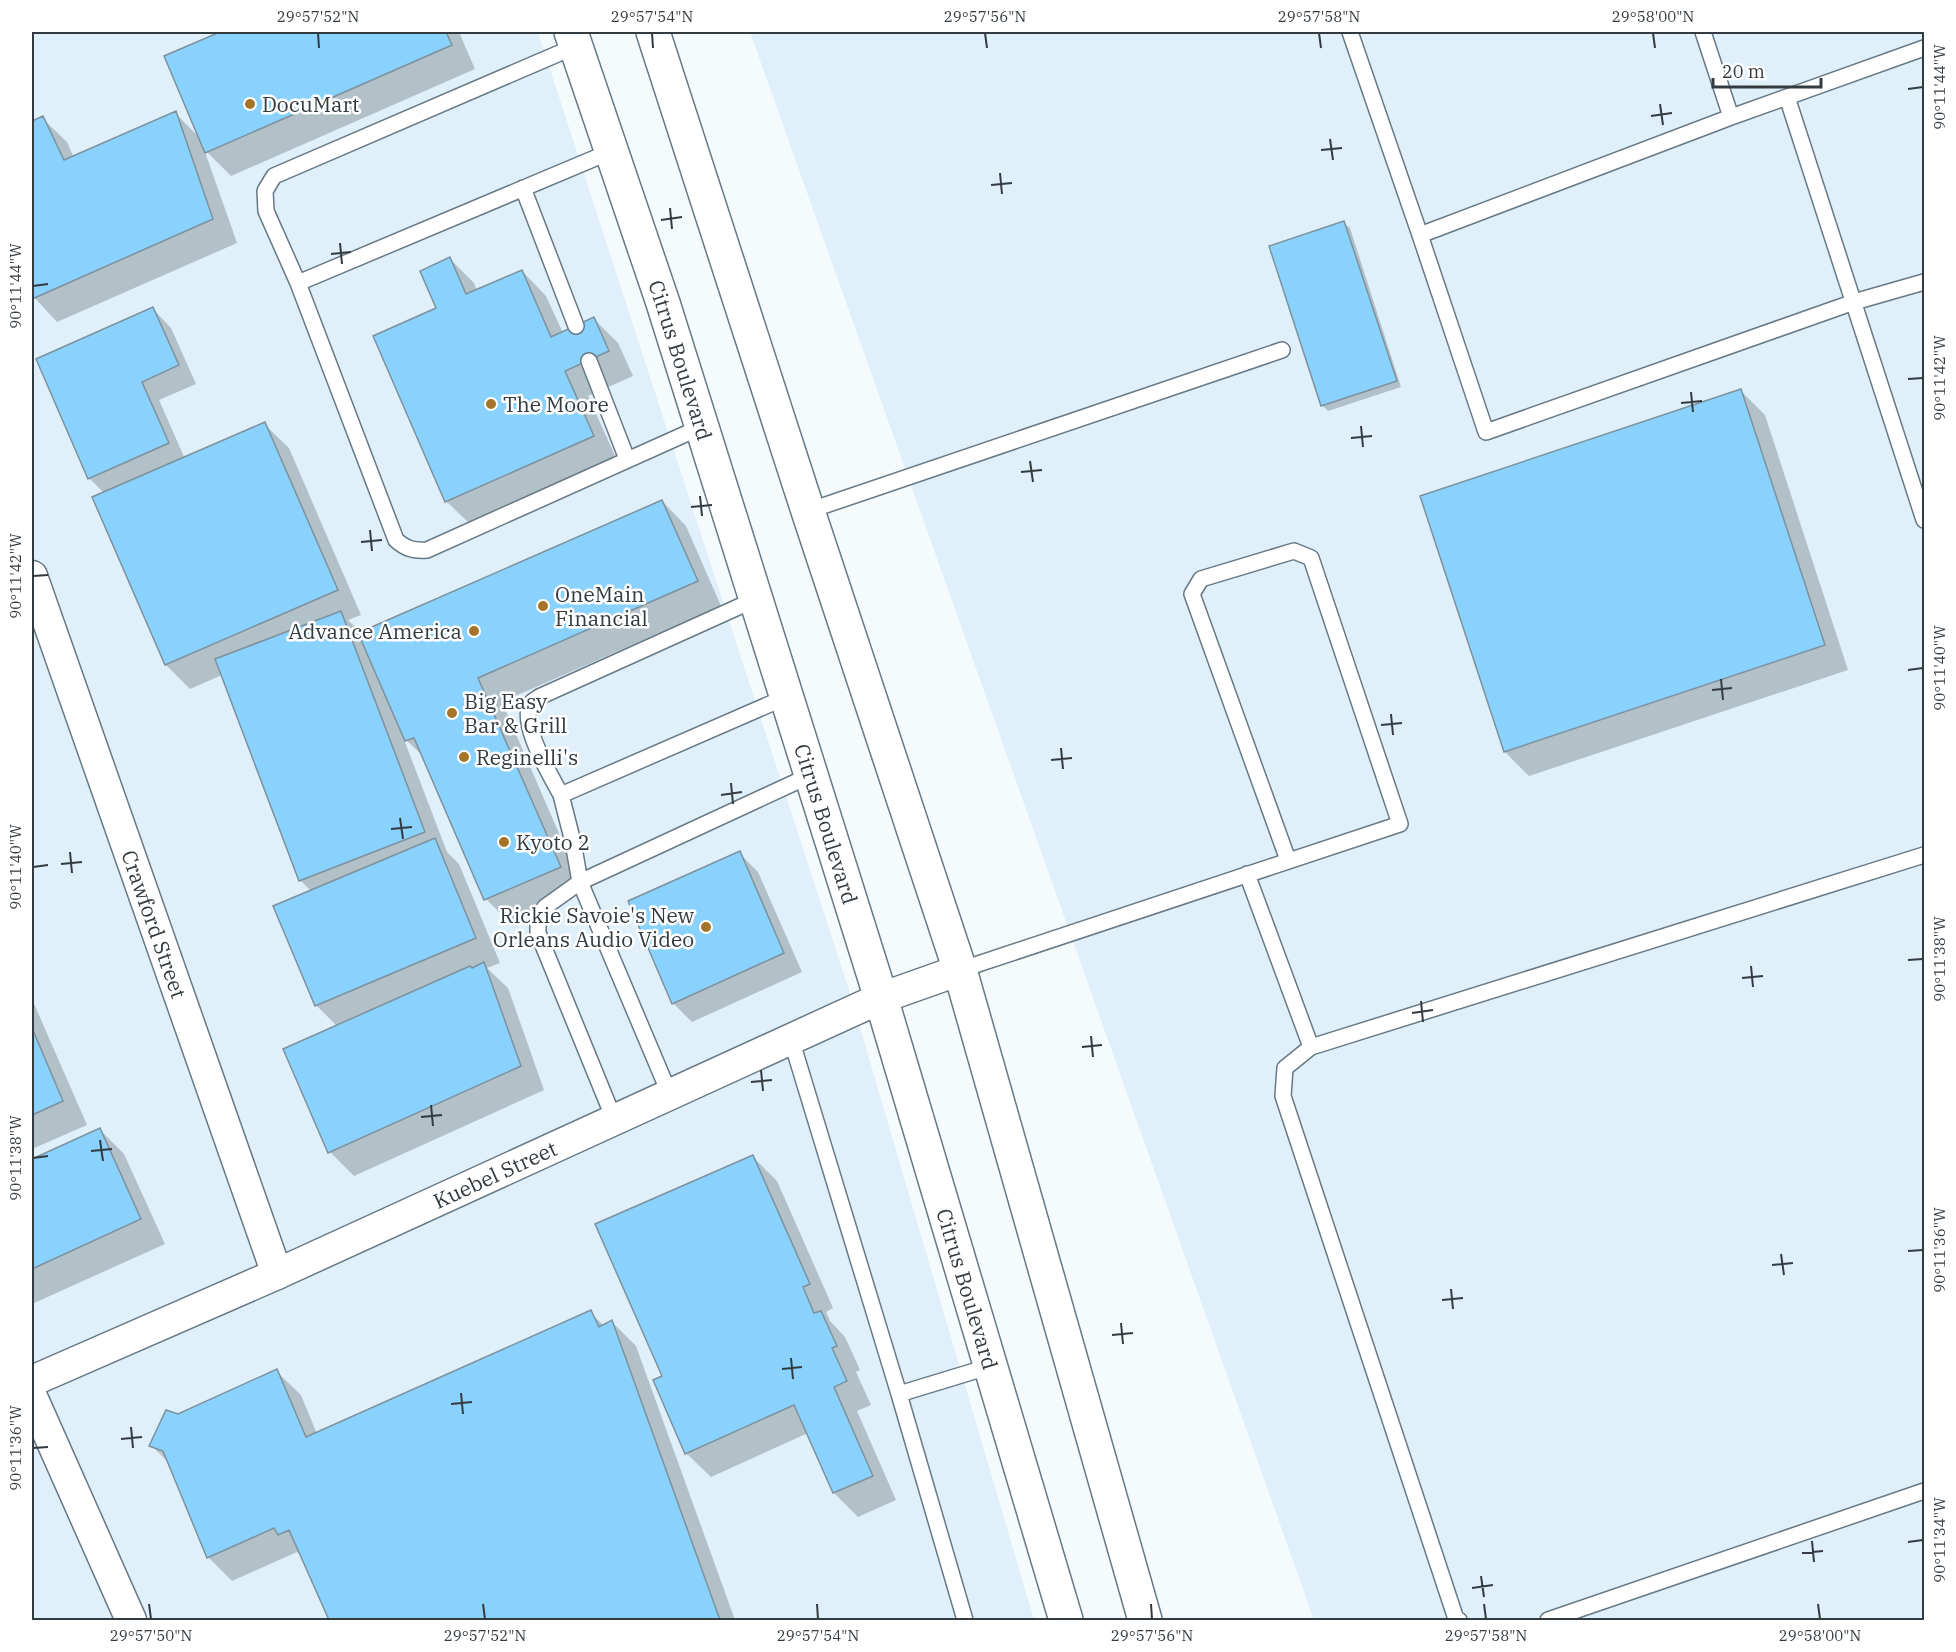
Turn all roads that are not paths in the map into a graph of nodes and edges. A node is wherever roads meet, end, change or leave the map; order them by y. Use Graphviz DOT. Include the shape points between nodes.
graph roads {
  1 [pos="653,32"];
  2 [pos="1350,32"];
  3 [pos="1703,32"];
  4 [pos="573,39"];
  5 [pos="1924,48"];
  6 [pos="1787,98"];
  7 [pos="1731,117"];
  8 [pos="612,151"];
  9 [pos="523,188"];
  10 [pos="1420,235"];
  11 [pos="1924,282"];
  12 [pos="298,283"];
  13 [pos="1854,302"];
  14 [pos="576,326"];
  15 [pos="1282,350"];
  16 [pos="589,361"];
  17 [pos="701,426"];
  18 [pos="627,459"];
  19 [pos="808,511"];
  20 [pos="1924,520"];
  21 [pos="32,576"];
  22 [pos="756,599"];
  23 [pos="786,698"];
  24 [pos="811,775"];
  25 [pos="561,795"];
  26 [pos="1924,855"];
  27 [pos="1288,860"];
  28 [pos="1246,874"];
  29 [pos="580,882"];
  30 [pos="960,969"];
  31 [pos="881,998"];
  32 [pos="791,1039"];
  33 [pos="1311,1047"];
  34 [pos="670,1095"];
  35 [pos="614,1119"];
  36 [pos="277,1274"];
  37 [pos="991,1366"];
  38 [pos="32,1381"];
  39 [pos="899,1394"];
  40 [pos="32,1396"];
  41 [pos="1924,1491"];
  42 [pos="131,1620"];
  43 [pos="965,1620"];
  44 [pos="1066,1620"];
  45 [pos="1145,1620"];
  46 [pos="1459,1620"];
  47 [pos="1548,1620"];
  1 -- 19 [label="street"];
  2 -- 10 [label="lane"];
  3 -- 7 [label="lane"];
  4 -- 8 [label="street, Citrus Boulevard"];
  4 -- 12 [label="lane" via="274,176 265,191 266,211"];
  5 -- 6 [label="lane"];
  6 -- 7 [label="lane"];
  6 -- 13 [label="lane"];
  7 -- 10 [label="lane"];
  8 -- 9 [label="lane"];
  8 -- 17 [label="street, Citrus Boulevard"];
  9 -- 12 [label="lane"];
  9 -- 14 [label="lane"];
  10 -- 13 [label="lane" via="1486,432"];
  11 -- 13 [label="lane"];
  12 -- 18 [label="lane" via="396,540 405,548 427,549"];
  13 -- 20 [label="lane"];
  15 -- 19 [label="lane"];
  16 -- 18 [label="lane"];
  17 -- 18 [label="lane"];
  17 -- 22 [label="street, Citrus Boulevard"];
  19 -- 30 [label="street"];
  21 -- 36 [label="street, Crawford Street"];
  22 -- 23 [label="street, Citrus Boulevard"];
  22 -- 25 [label="lane" via="531,703 528,728"];
  23 -- 24 [label="street, Citrus Boulevard"];
  23 -- 25 [label="lane"];
  24 -- 29 [label="lane"];
  24 -- 31 [label="street, Citrus Boulevard"];
  25 -- 29 [label="lane"];
  26 -- 33 [label="lane"];
  27 -- 27 [label="lane" via="1400,824 1311,558 1294,550 1201,579 1192,594"];
  27 -- 28 [label="lane"];
  28 -- 30 [label="lane"];
  28 -- 33 [label="lane"];
  29 -- 34 [label="lane"];
  29 -- 35 [label="lane" via="545,907 538,918 538,933"];
  30 -- 31 [label="street, Kuebel Street"];
  30 -- 45 [label="street"];
  31 -- 32 [label="street, Kuebel Street"];
  31 -- 37 [label="street, Citrus Boulevard"];
  32 -- 34 [label="street, Kuebel Street"];
  32 -- 39 [label="lane"];
  33 -- 46 [label="lane" via="1285,1068 1282,1096"];
  34 -- 35 [label="street, Kuebel Street"];
  35 -- 36 [label="street, Kuebel Street"];
  36 -- 38 [label="street, Kuebel Street"];
  37 -- 39 [label="lane"];
  37 -- 44 [label="street, Citrus Boulevard"];
  39 -- 43 [label="lane"];
  40 -- 42 [label="street"];
  41 -- 47 [label="lane"];
}
